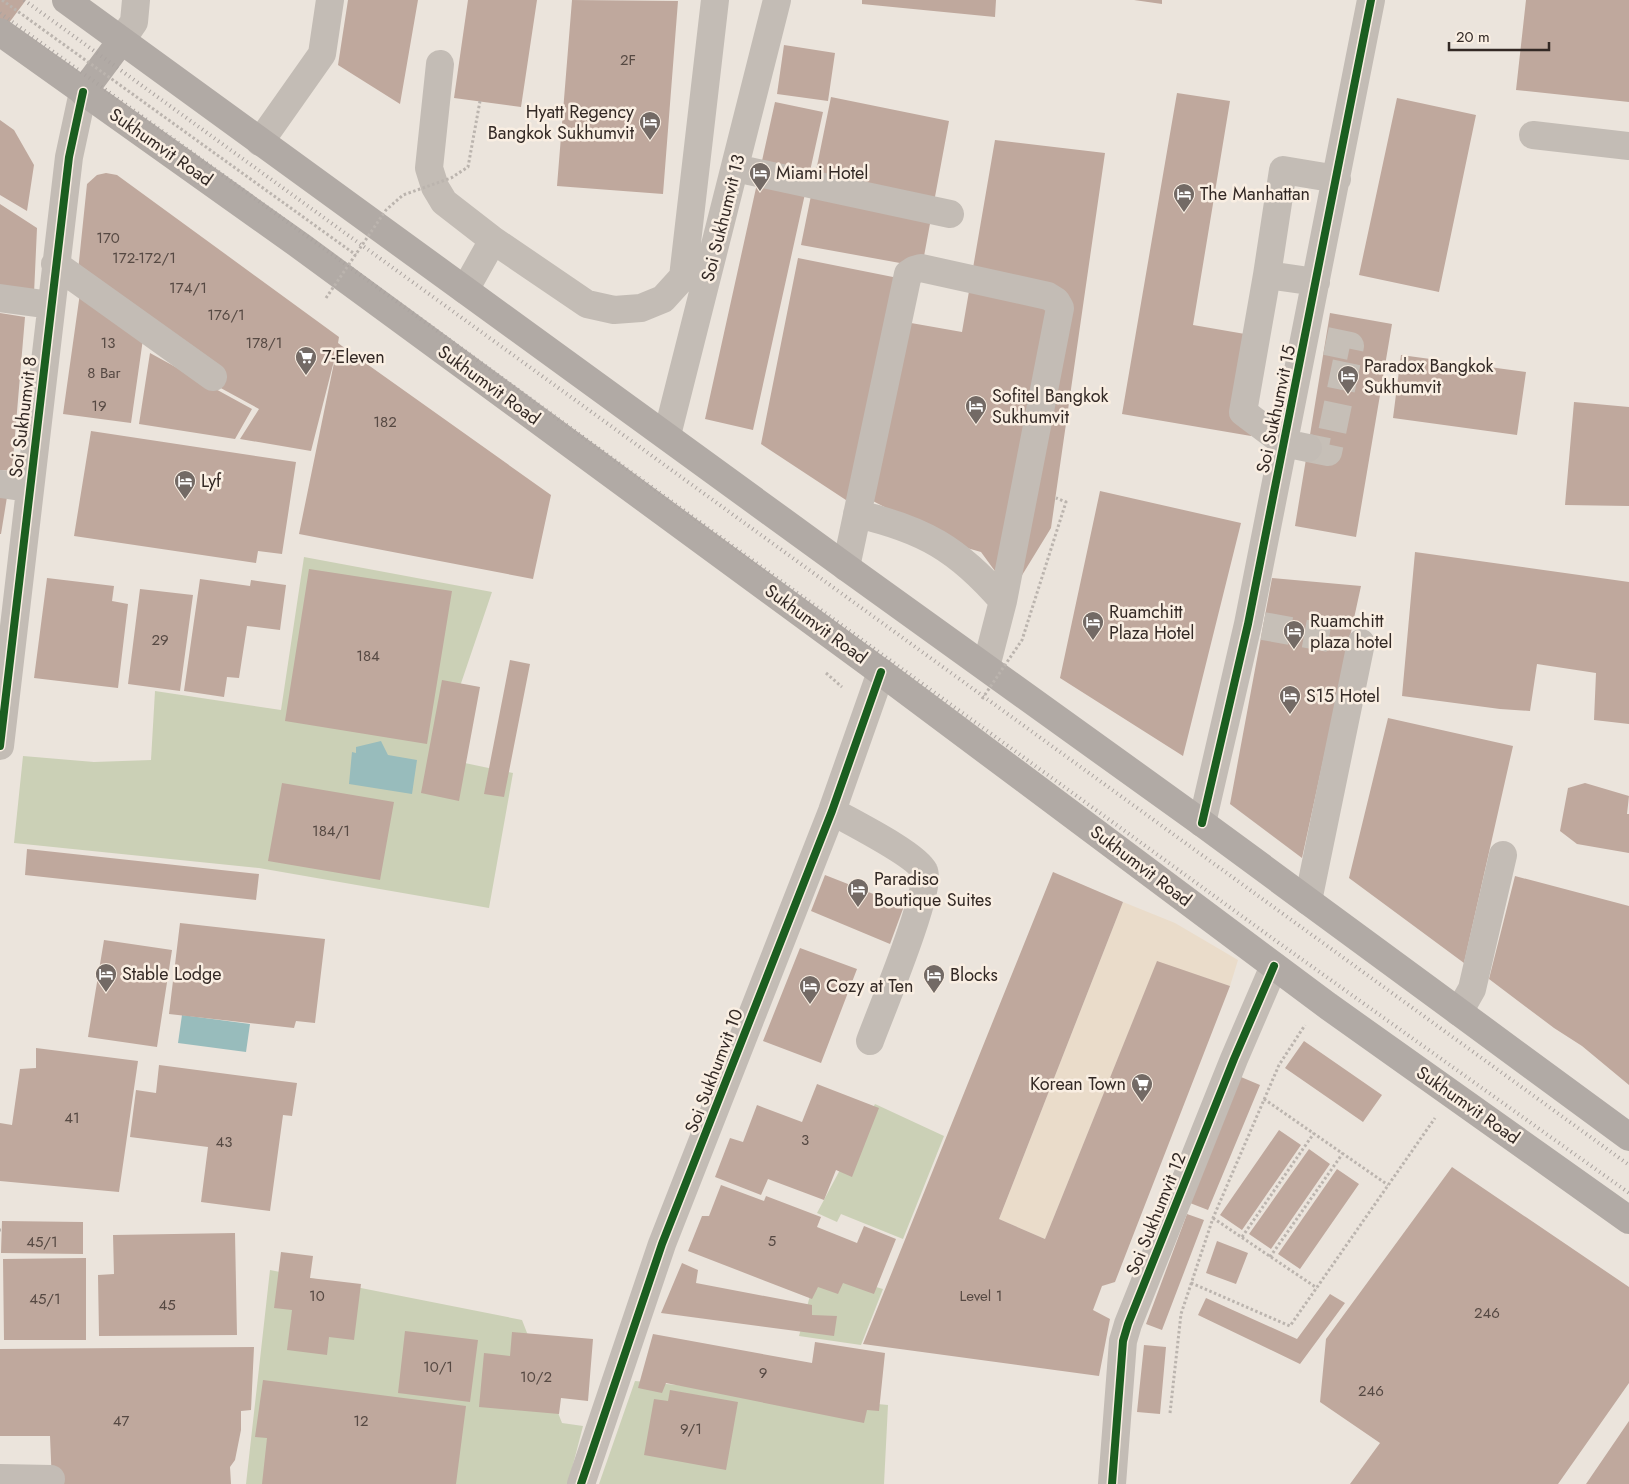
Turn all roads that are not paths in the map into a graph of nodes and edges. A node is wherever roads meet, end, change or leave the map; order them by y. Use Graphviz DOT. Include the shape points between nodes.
graph roads {
  1 [pos="66,0"];
  2 [pos="136,0"];
  3 [pos="330,0"];
  4 [pos="715,0"];
  5 [pos="777,0"];
  6 [pos="1371,0"];
  7 [pos="0,32"];
  8 [pos="122,41"];
  9 [pos="440,64"];
  10 [pos="83,92"];
  11 [pos="1533,135"];
  12 [pos="260,142"];
  13 [pos="1629,146"];
  14 [pos="735,168"];
  15 [pos="1337,179"];
  16 [pos="950,214"];
  17 [pos="493,240"];
  18 [pos="56,264"];
  19 [pos="1267,274"];
  20 [pos="1316,282"];
  21 [pos="465,290"];
  22 [pos="0,298"];
  23 [pos="51,305"];
  24 [pos="213,377"];
  25 [pos="667,436"];
  26 [pos="1296,445"];
  27 [pos="0,484"];
  28 [pos="30,488"];
  29 [pos="857,514"];
  30 [pos="846,567"];
  31 [pos="1003,601"];
  32 [pos="1361,643"];
  33 [pos="986,667"];
  34 [pos="881,672"];
  35 [pos="0,746"];
  36 [pos="832,811"];
  37 [pos="1202,823"];
  38 [pos="1503,855"];
  39 [pos="1308,901"];
  40 [pos="1274,966"];
  41 [pos="1459,1012"];
  42 [pos="870,1041"];
  43 [pos="1629,1137"];
  44 [pos="1629,1220"];
  45 [pos="0,1478"];
  46 [pos="51,1479"];
  47 [pos="581,1484"];
  48 [pos="1112,1484"];
  1 -- 8 [label="main road"];
  2 -- 8 [label="street" via="134,22"];
  3 -- 12 [label="street" via="322,54"];
  4 -- 17 [label="street" via="683,277 663,299 641,308 614,310 587,304"];
  5 -- 14 [label="street, Soi Sukhumvit 13"];
  6 -- 15 [label="street, Soi Sukhumvit 15"];
  7 -- 10 [label="main road, Sukhumvit Road"];
  8 -- 10 [label="main road"];
  8 -- 12 [label="main road"];
  9 -- 17 [label="street" via="429,168 434,187 444,202"];
  10 -- 18 [label="street, Soi Sukhumvit 8" via="69,157"];
  10 -- 34 [label="main road, Sukhumvit Road" via="302,247"];
  11 -- 13 [label="street"];
  12 -- 21 [label="main road"];
  14 -- 16 [label="street"];
  14 -- 25 [label="street, Soi Sukhumvit 13"];
  15 -- 19 [label="street" via="1283,170"];
  15 -- 20 [label="street, Soi Sukhumvit 15"];
  17 -- 21 [label="street"];
  18 -- 23 [label="street, Soi Sukhumvit 8"];
  18 -- 24 [label="street"];
  19 -- 20 [label="street"];
  19 -- 26 [label="street" via="1243,412"];
  20 -- 26 [label="street, Soi Sukhumvit 15" via="1316,340"];
  21 -- 25 [label="main road"];
  22 -- 23 [label="street"];
  23 -- 28 [label="street, Soi Sukhumvit 8"];
  25 -- 30 [label="main road"];
  26 -- 37 [label="street, Soi Sukhumvit 15" via="1255,625"];
  27 -- 28 [label="street"];
  28 -- 35 [label="street, Soi Sukhumvit 8"];
  29 -- 30 [label="street"];
  29 -- 31 [label="street" via="892,522 950,550 982,577"];
  29 -- 31 [label="street" via="908,274 921,268 1048,296 1060,308"];
  30 -- 33 [label="main road"];
  31 -- 33 [label="street"];
  32 -- 39 [label="street"];
  33 -- 37 [label="main road"];
  34 -- 36 [label="street, Soi Sukhumvit 10"];
  34 -- 40 [label="main road, Sukhumvit Road"];
  36 -- 42 [label="street" via="914,860 925,872 926,885 920,908"];
  36 -- 47 [label="street, Soi Sukhumvit 10" via="662,1244"];
  37 -- 39 [label="main road"];
  38 -- 41 [label="street" via="1472,988"];
  39 -- 41 [label="main road"];
  40 -- 44 [label="main road, Sukhumvit Road"];
  40 -- 48 [label="street, Soi Sukhumvit 12" via="1128,1324 1123,1341"];
  41 -- 43 [label="main road"];
  45 -- 46 [label="street"];
}
